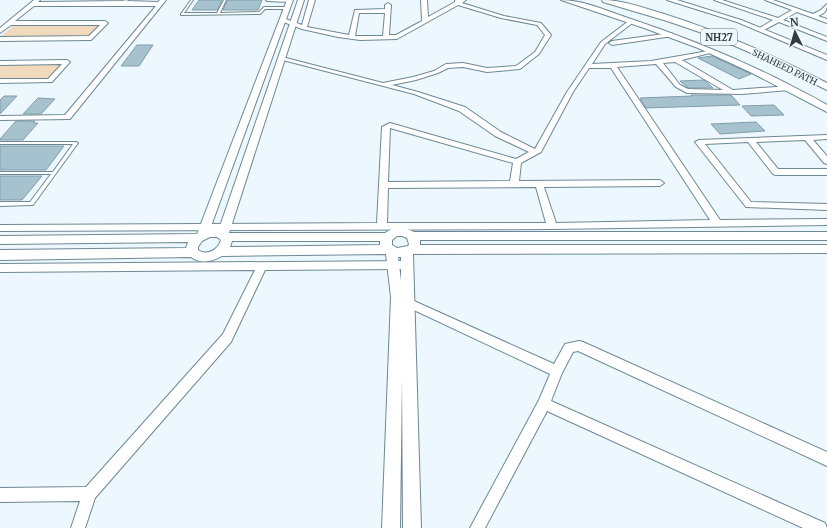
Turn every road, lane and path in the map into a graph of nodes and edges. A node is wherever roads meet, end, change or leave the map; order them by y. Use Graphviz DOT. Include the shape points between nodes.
graph roads {
  1 [pos="192,0"];
  2 [pos="225,0"];
  3 [pos="301,0"];
  4 [pos="312,0"];
  5 [pos="424,0"];
  6 [pos="564,0"];
  7 [pos="606,0"];
  8 [pos="628,0"];
  9 [pos="670,0"];
  10 [pos="717,0"];
  11 [pos="267,1"];
  12 [pos="460,1"];
  13 [pos="773,1"];
  14 [pos="35,2"];
  15 [pos="124,2"];
  16 [pos="161,2"];
  17 [pos="289,3"];
  18 [pos="827,6"];
  19 [pos="264,8"];
  20 [pos="797,10"];
  21 [pos="218,13"];
  22 [pos="813,16"];
  23 [pos="283,20"];
  24 [pos="778,20"];
  25 [pos="425,21"];
  26 [pos="632,21"];
  27 [pos="827,21"];
  28 [pos="8,24"];
  29 [pos="293,24"];
  30 [pos="304,28"];
  31 [pos="0,30"];
  32 [pos="760,30"];
  33 [pos="671,35"];
  34 [pos="352,37"];
  35 [pos="386,37"];
  36 [pos="0,38"];
  37 [pos="827,39"];
  38 [pos="612,43"];
  39 [pos="273,47"];
  40 [pos="286,47"];
  41 [pos="712,51"];
  42 [pos="827,58"];
  43 [pos="282,59"];
  44 [pos="677,60"];
  45 [pos="657,62"];
  46 [pos="0,63"];
  47 [pos="589,66"];
  48 [pos="613,66"];
  49 [pos="827,78"];
  50 [pos="0,81"];
  51 [pos="386,84"];
  52 [pos="827,87"];
  53 [pos="790,88"];
  54 [pos="730,91"];
  55 [pos="827,109"];
  56 [pos="0,118"];
  57 [pos="827,137"];
  58 [pos="807,138"];
  59 [pos="751,140"];
  60 [pos="0,143"];
  61 [pos="535,152"];
  62 [pos="827,161"];
  63 [pos="517,162"];
  64 [pos="54,172"];
  65 [pos="827,172"];
  66 [pos="0,173"];
  67 [pos="660,183"];
  68 [pos="514,184"];
  69 [pos="539,184"];
  70 [pos="384,185"];
  71 [pos="0,204"];
  72 [pos="827,207"];
  73 [pos="827,222"];
  74 [pos="717,223"];
  75 [pos="382,226"];
  76 [pos="552,226"];
  77 [pos="0,228"];
  78 [pos="224,232"];
  79 [pos="202,233"];
  80 [pos="412,236"];
  81 [pos="827,236"];
  82 [pos="388,237"];
  83 [pos="0,240"];
  84 [pos="827,249"];
  85 [pos="193,252"];
  86 [pos="221,252"];
  87 [pos="0,255"];
  88 [pos="400,256"];
  89 [pos="262,266"];
  90 [pos="0,268"];
  91 [pos="403,300"];
  92 [pos="557,371"];
  93 [pos="544,404"];
  94 [pos="827,458"];
  95 [pos="89,494"];
  96 [pos="0,495"];
  97 [pos="78,528"];
  98 [pos="391,528"];
  99 [pos="412,528"];
  100 [pos="476,528"];
  101 [pos="820,528"];
  1 -- 21 [label="lane" via="182,14"];
  2 -- 21 [label="lane"];
  3 -- 29 [label="street"];
  4 -- 30 [label="street"];
  5 -- 25 [label="street"];
  6 -- 26 [label="street"];
  7 -- 52 [label="highway, SHAHEED PATH / NH27" via="680,22 744,47"];
  8 -- 49 [label="highway, SHAHEED PATH / NH27" via="724,32"];
  9 -- 32 [label="street"];
  10 -- 24 [label="street"];
  11 -- 17 [label="lane"];
  11 -- 19 [label="lane"];
  12 -- 25 [label="street"];
  12 -- 51 [label="street" via="503,17 539,24 548,35 545,42 537,53 518,68 487,70 462,65 446,66 414,79"];
  13 -- 20 [label="street"];
  14 -- 15 [label="street"];
  14 -- 28 [label="street"];
  15 -- 16 [label="street"];
  16 -- 56 [label="street" via="67,117"];
  17 -- 19 [label="lane"];
  17 -- 23 [label="street"];
  18 -- 22 [label="street"];
  19 -- 21 [label="lane" via="260,13"];
  20 -- 22 [label="street"];
  20 -- 24 [label="street"];
  22 -- 27 [label="street"];
  23 -- 29 [label="street"];
  23 -- 39 [label="street"];
  24 -- 32 [label="street"];
  24 -- 37 [label="street"];
  25 -- 35 [label="street" via="397,37"];
  26 -- 33 [label="street"];
  26 -- 47 [label="street" via="603,43"];
  28 -- 31 [label="street"];
  28 -- 36 [label="street" via="105,23 91,38"];
  29 -- 30 [label="street"];
  29 -- 40 [label="street"];
  30 -- 34 [label="street"];
  32 -- 42 [label="street"];
  33 -- 38 [label="street"];
  33 -- 41 [label="street"];
  34 -- 35 [label="street"];
  34 -- 35 [label="street" via="357,11 388,8"];
  39 -- 40 [label="street"];
  39 -- 79 [label="street"];
  40 -- 43 [label="street"];
  41 -- 44 [label="street"];
  41 -- 53 [label="street"];
  43 -- 51 [label="street"];
  43 -- 78 [label="street"];
  44 -- 45 [label="street"];
  44 -- 54 [label="street"];
  45 -- 48 [label="street"];
  45 -- 54 [label="street" via="683,90"];
  46 -- 50 [label="street" via="67,62 50,81"];
  47 -- 48 [label="street"];
  47 -- 61 [label="street" via="570,92 554,124"];
  48 -- 74 [label="street"];
  51 -- 61 [label="street" via="462,109 498,134"];
  53 -- 54 [label="street"];
  53 -- 55 [label="street"];
  57 -- 58 [label="street"];
  58 -- 59 [label="street"];
  58 -- 62 [label="street"];
  59 -- 65 [label="street" via="776,172"];
  59 -- 72 [label="street" via="699,142 749,205"];
  60 -- 64 [label="lane" via="76,143"];
  61 -- 63 [label="street"];
  63 -- 68 [label="street"];
  63 -- 70 [label="street" via="390,125 386,127"];
  64 -- 66 [label="lane"];
  64 -- 71 [label="lane" via="31,204"];
  67 -- 69 [label="street"];
  68 -- 69 [label="street"];
  68 -- 70 [label="street"];
  69 -- 76 [label="street"];
  70 -- 75 [label="street"];
  73 -- 74 [label="street"];
  74 -- 76 [label="street"];
  75 -- 76 [label="street"];
  75 -- 78 [label="street"];
  77 -- 79 [label="street"];
  78 -- 79 [label="street"];
  78 -- 82 [label="street"];
  78 -- 86 [label="street" via="226,244"];
  79 -- 83 [label="street"];
  79 -- 85 [label="street" via="192,246"];
  80 -- 81 [label="street"];
  80 -- 82 [label="street" via="399,232"];
  80 -- 88 [label="street" via="415,243"];
  82 -- 88 [label="street" via="386,241"];
  84 -- 88 [label="street"];
  85 -- 86 [label="street" via="198,256 210,257"];
  85 -- 87 [label="street"];
  86 -- 88 [label="street"];
  88 -- 89 [label="street"];
  88 -- 91 [label="street"];
  89 -- 90 [label="street"];
  89 -- 95 [label="street" via="227,338"];
  91 -- 92 [label="street"];
  91 -- 98 [label="street"];
  91 -- 99 [label="street"];
  92 -- 93 [label="street"];
  92 -- 94 [label="street" via="569,348 578,346"];
  93 -- 100 [label="street"];
  93 -- 101 [label="street"];
  95 -- 96 [label="street"];
  95 -- 97 [label="street"];
}
